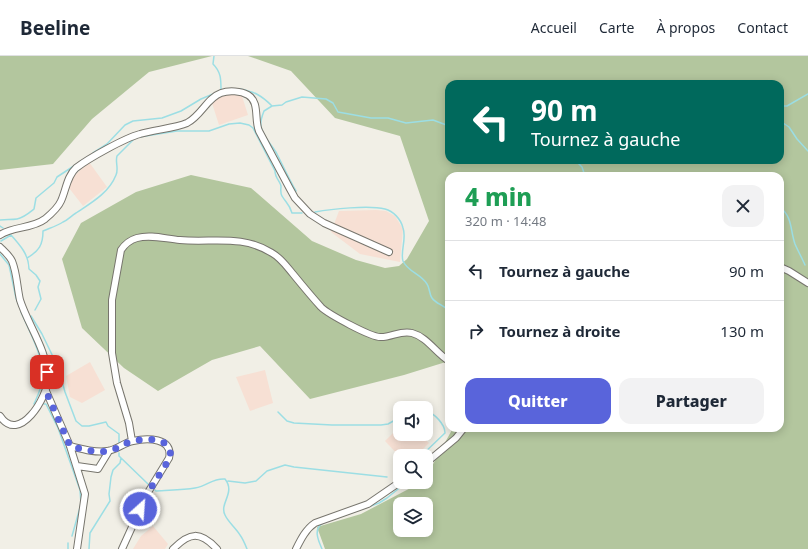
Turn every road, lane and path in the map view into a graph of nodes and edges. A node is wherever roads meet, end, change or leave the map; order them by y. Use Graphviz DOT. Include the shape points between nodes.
graph roads {
  1 [pos="0,235"];
  2 [pos="0,247"];
  3 [pos="389,252"];
  4 [pos="784,269"];
  5 [pos="808,283"];
  6 [pos="445,358"];
  7 [pos="46,391"];
  8 [pos="0,416"];
  9 [pos="461,432"];
  10 [pos="132,441"];
  11 [pos="70,446"];
  12 [pos="109,451"];
  13 [pos="433,457"];
  14 [pos="77,466"];
  15 [pos="393,487"];
  16 [pos="77,549"];
  17 [pos="122,549"];
  18 [pos="173,549"];
  19 [pos="217,549"];
  20 [pos="296,549"];
  1 -- 3 [label="street" via="38,223 54,211 62,200 72,173 82,164 135,136 189,122 219,94 231,91 245,94 252,99 256,106 259,131 284,180 306,210 320,222"];
  2 -- 7 [label="street" via="14,266 20,299 43,357 48,377"];
  4 -- 5 [label="street"];
  6 -- 10 [label="street" via="416,334 402,332 381,338 372,336 328,313 280,259 260,247 244,241 138,237 127,243 120,253 111,311 113,363"];
  7 -- 8 [label="street" via="34,412 24,422 10,424"];
  7 -- 11 [label="street"];
  9 -- 13 [label="street"];
  10 -- 12 [label="street"];
  10 -- 17 [label="street" via="161,441 167,445 170,454 147,494"];
  11 -- 12 [label="street"];
  11 -- 14 [label="street"];
  12 -- 14 [label="street" via="98,469"];
  14 -- 16 [label="street" via="85,497"];
  15 -- 20 [label="street" via="368,504 315,523 308,528"];
  18 -- 19 [label="street" via="188,537 196,536 208,540"];
}
